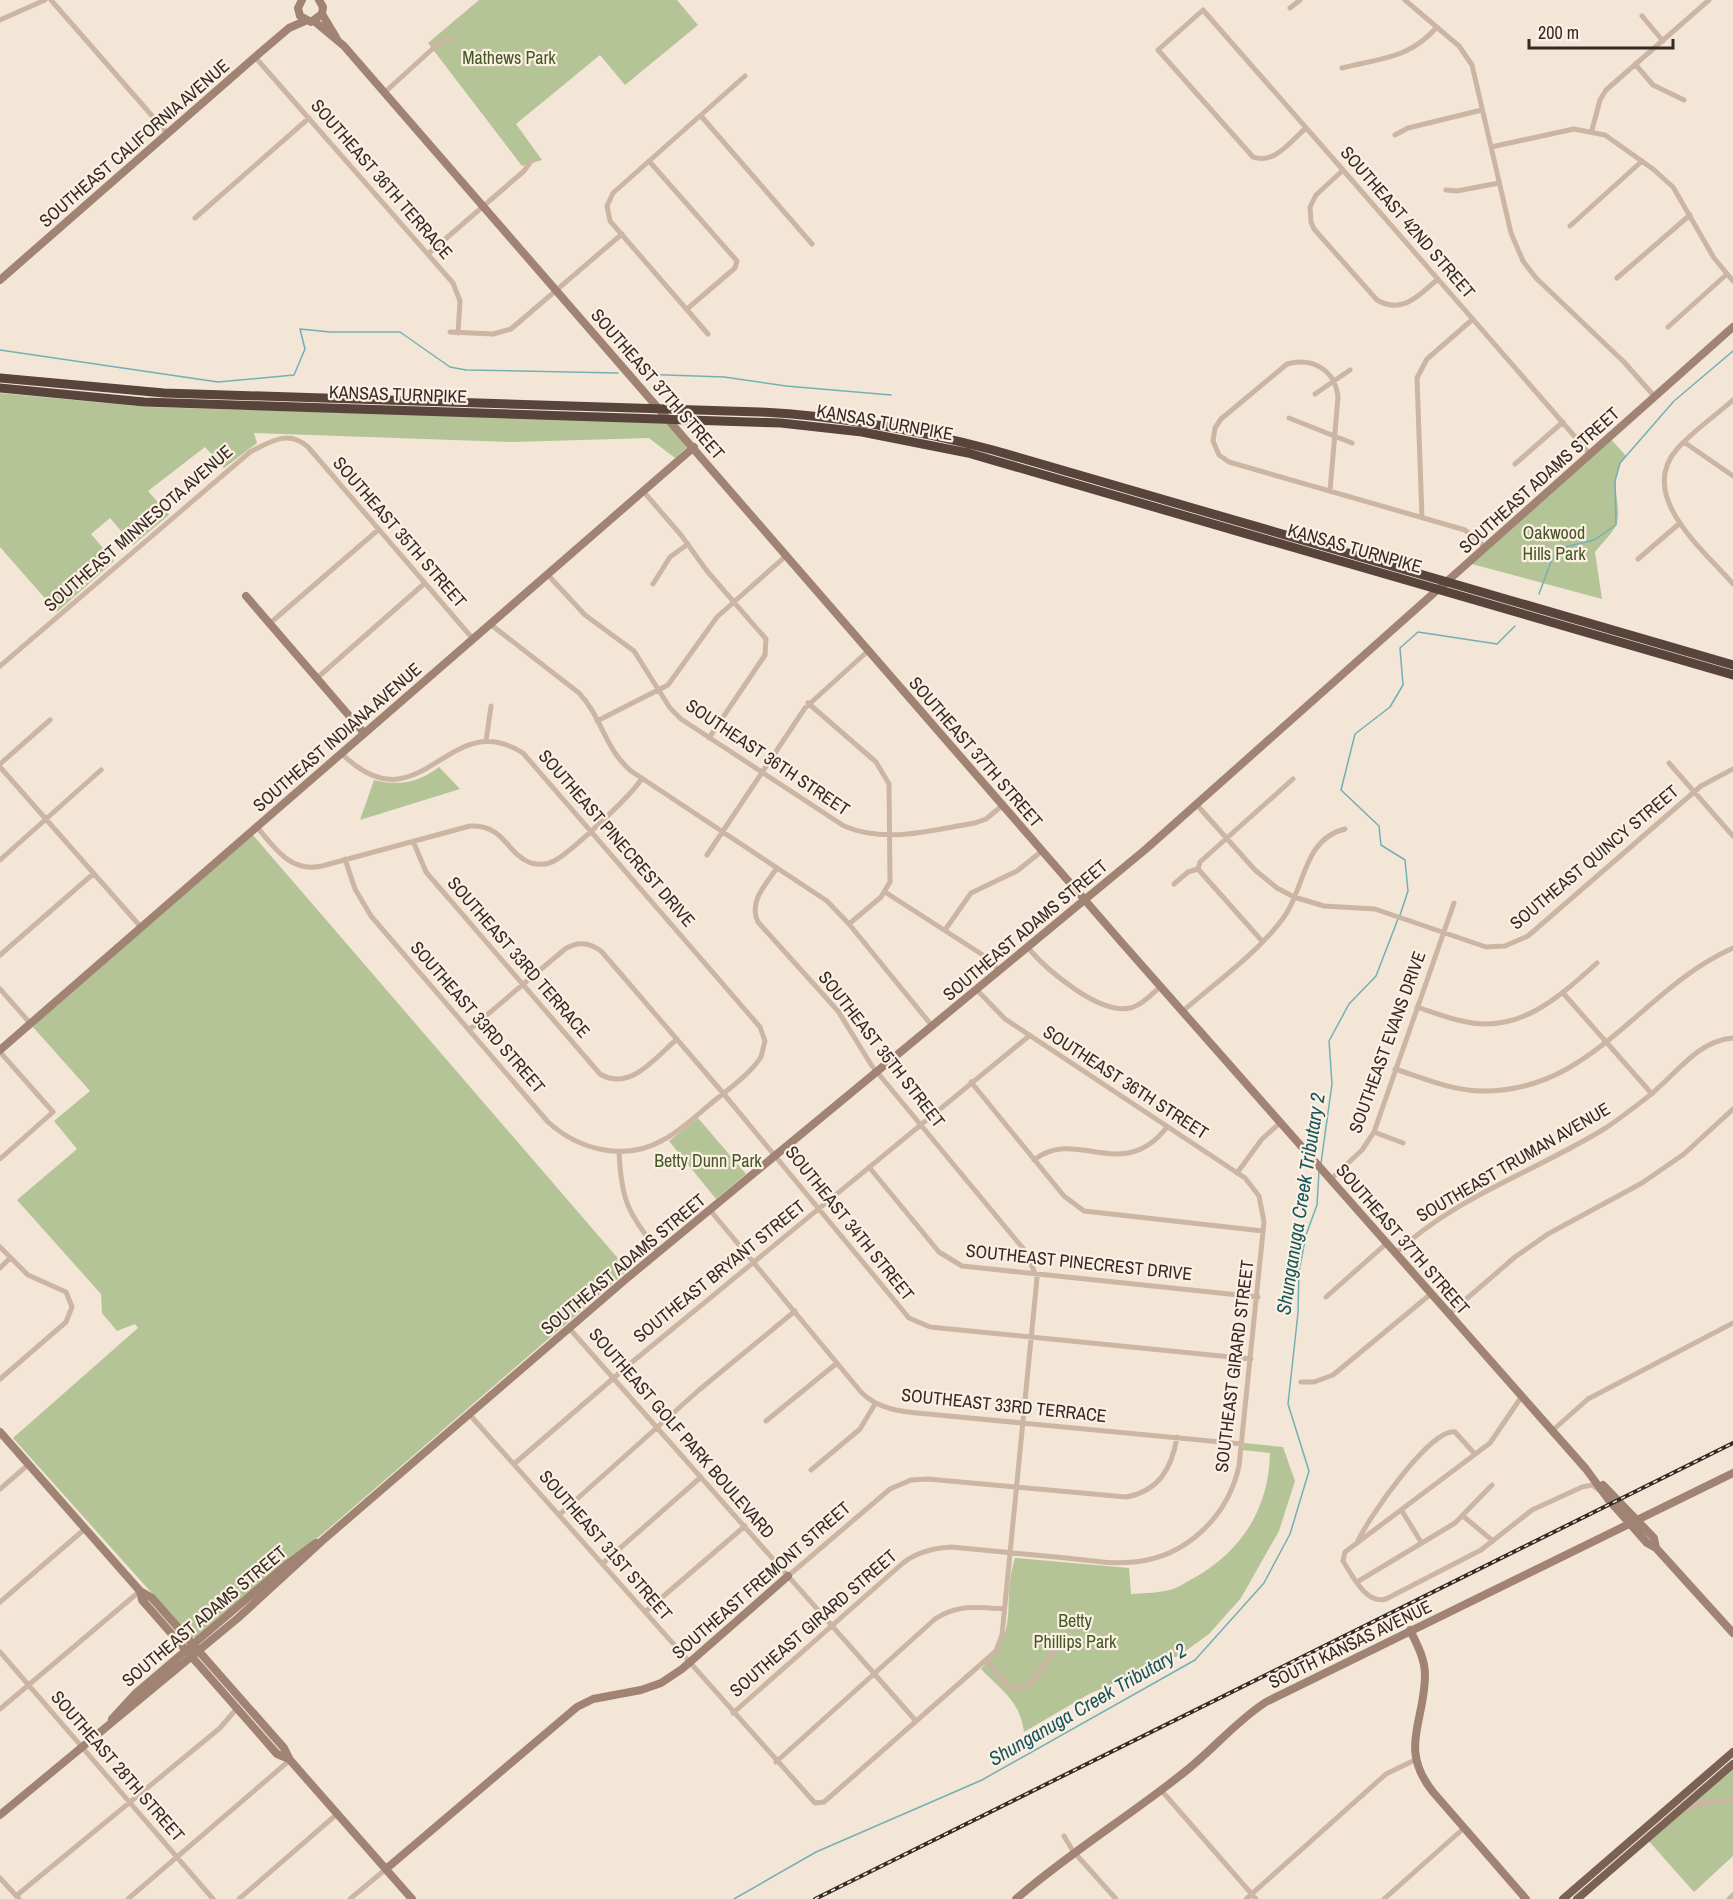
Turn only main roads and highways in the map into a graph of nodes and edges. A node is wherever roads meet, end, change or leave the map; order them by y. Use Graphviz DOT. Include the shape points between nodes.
graph roads {
  1 [pos="299,4"];
  2 [pos="323,5"];
  3 [pos="305,21"];
  4 [pos="314,21"];
  5 [pos="289,28"];
  6 [pos="337,39"];
  7 [pos="0,280"];
  8 [pos="1733,327"];
  9 [pos="0,378"];
  10 [pos="0,388"];
  11 [pos="694,447"];
  12 [pos="246,597"];
  13 [pos="1733,664"];
  14 [pos="1733,675"];
  15 [pos="364,733"];
  16 [pos="1085,900"];
  17 [pos="0,1051"];
  18 [pos="0,1432"];
  19 [pos="1733,1473"];
  20 [pos="1623,1510"];
  21 [pos="1638,1520"];
  22 [pos="1630,1523"];
  23 [pos="322,1541"];
  24 [pos="1656,1548"];
  25 [pos="788,1576"];
  26 [pos="140,1591"];
  27 [pos="1410,1630"];
  28 [pos="1733,1633"];
  29 [pos="192,1644"];
  30 [pos="186,1650"];
  31 [pos="199,1651"];
  32 [pos="192,1657"];
  33 [pos="111,1720"];
  34 [pos="1733,1752"];
  35 [pos="290,1760"];
  36 [pos="1733,1764"];
  37 [pos="0,1815"];
  38 [pos="386,1869"];
  39 [pos="412,1899"];
  40 [pos="1016,1899"];
  41 [pos="1526,1899"];
  42 [pos="1563,1899"];
  43 [pos="1577,1899"];
  1 -- 3 [label="main road"];
  1 -- 5 [label="main road, SOUTHEAST CALIFORNIA AVENUE"];
  2 -- 4 [label="main road"];
  2 -- 6 [label="main road, SOUTHEAST 37TH STREET"];
  3 -- 4 [label="main road"];
  3 -- 5 [label="main road, SOUTHEAST CALIFORNIA AVENUE"];
  4 -- 6 [label="main road, SOUTHEAST 37TH STREET"];
  5 -- 7 [label="main road, SOUTHEAST CALIFORNIA AVENUE"];
  6 -- 11 [label="main road, SOUTHEAST 37TH STREET"];
  8 -- 16 [label="main road, SOUTHEAST ADAMS STREET"];
  9 -- 13 [label="highway, KANSAS TURNPIKE" via="164,393 819,416 919,432 1004,453"];
  10 -- 14 [label="highway, KANSAS TURNPIKE" via="144,402 822,426 923,442"];
  11 -- 15 [label="main road, SOUTHEAST INDIANA AVENUE"];
  11 -- 16 [label="main road, SOUTHEAST 37TH STREET"];
  12 -- 15 [label="main road"];
  15 -- 17 [label="main road, SOUTHEAST INDIANA AVENUE"];
  16 -- 20 [label="main road, SOUTHEAST 37TH STREET"];
  16 -- 23 [label="main road, SOUTHEAST ADAMS STREET" via="658,1252"];
  18 -- 26 [label="main road"];
  19 -- 21 [label="main road, SOUTH KANSAS AVENUE"];
  20 -- 21 [label="main road"];
  20 -- 22 [label="main road"];
  21 -- 22 [label="main road, SOUTH KANSAS AVENUE"];
  21 -- 24 [label="main road" via="1654,1538"];
  22 -- 24 [label="main road" via="1647,1544"];
  22 -- 27 [label="main road, SOUTH KANSAS AVENUE"];
  23 -- 29 [label="main road, SOUTHEAST ADAMS STREET" via="285,1566"];
  23 -- 31 [label="main road, SOUTHEAST ADAMS STREET"];
  24 -- 28 [label="main road"];
  25 -- 38 [label="main road, SOUTHEAST FREMONT STREET" via="689,1663 651,1687 593,1699 577,1707"];
  26 -- 29 [label="main road" via="152,1598"];
  26 -- 30 [label="main road" via="142,1600"];
  27 -- 40 [label="main road, SOUTH KANSAS AVENUE" via="1245,1716 1198,1761 1073,1851"];
  27 -- 41 [label="main road" via="1422,1655 1425,1675 1414,1737 1415,1760 1426,1783"];
  29 -- 30 [label="main road, SOUTHEAST ADAMS STREET"];
  29 -- 31 [label="main road"];
  30 -- 32 [label="main road"];
  30 -- 33 [label="main road, SOUTHEAST ADAMS STREET" via="125,1702"];
  31 -- 32 [label="main road, SOUTHEAST ADAMS STREET"];
  31 -- 35 [label="main road" via="284,1748"];
  32 -- 33 [label="main road, SOUTHEAST ADAMS STREET"];
  32 -- 35 [label="main road" via="278,1754"];
  33 -- 37 [label="main road, SOUTHEAST ADAMS STREET"];
  34 -- 42 [label="main road"];
  35 -- 38 [label="main road"];
  36 -- 43 [label="main road"];
  38 -- 39 [label="main road"];
}
